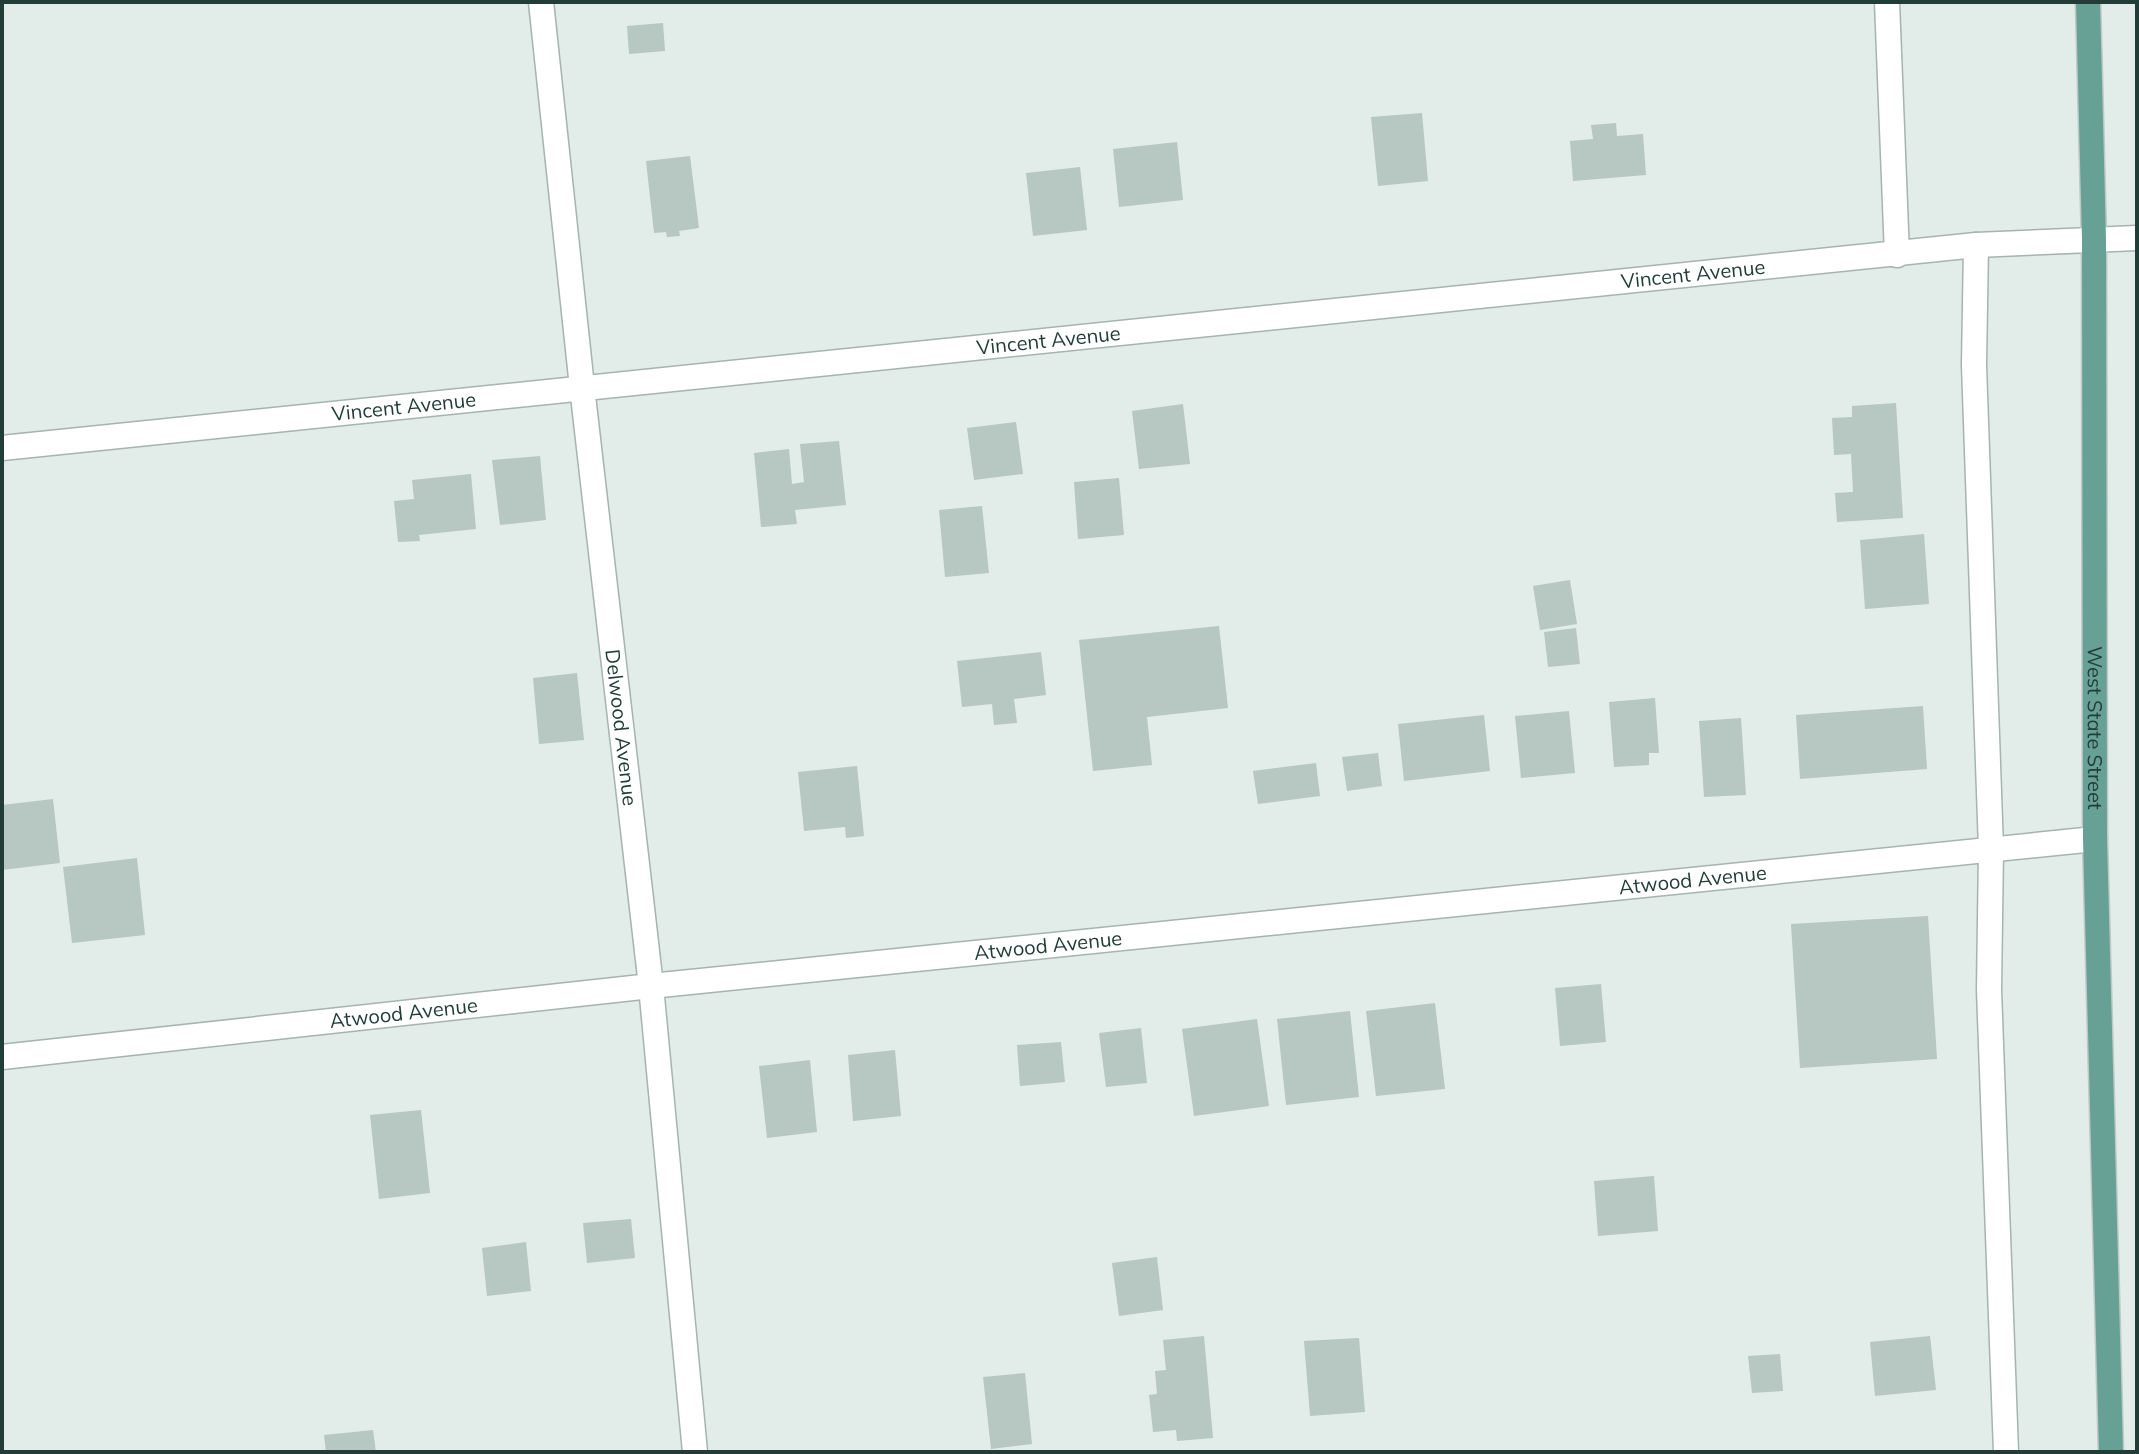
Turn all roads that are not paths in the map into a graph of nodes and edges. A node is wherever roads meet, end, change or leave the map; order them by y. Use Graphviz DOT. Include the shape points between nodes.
graph roads {
  1 [pos="541,2"];
  2 [pos="1887,2"];
  3 [pos="2088,2"];
  4 [pos="2137,238"];
  5 [pos="2094,240"];
  6 [pos="1976,245"];
  7 [pos="1897,255"];
  8 [pos="582,387"];
  9 [pos="2,448"];
  10 [pos="2095,839"];
  11 [pos="1991,849"];
  12 [pos="651,986"];
  13 [pos="2,1057"];
  14 [pos="695,1452"];
  15 [pos="2006,1452"];
  16 [pos="2111,1452"];
  1 -- 8 [label="street, Delwood Avenue"];
  2 -- 7 [label="street"];
  3 -- 5 [label="main road, West State Street"];
  4 -- 5 [label="street, Vincent Avenue"];
  5 -- 6 [label="street, Vincent Avenue"];
  5 -- 10 [label="main road, West State Street"];
  6 -- 7 [label="street, Vincent Avenue"];
  6 -- 11 [label="street" via="1974,365"];
  7 -- 8 [label="street, Vincent Avenue"];
  8 -- 9 [label="street, Vincent Avenue"];
  8 -- 12 [label="street, Delwood Avenue"];
  10 -- 11 [label="street, Atwood Avenue"];
  10 -- 16 [label="main road, West State Street"];
  11 -- 12 [label="street, Atwood Avenue"];
  11 -- 15 [label="street" via="1989,990"];
  12 -- 13 [label="street, Atwood Avenue"];
  12 -- 14 [label="street, Delwood Avenue"];
}
